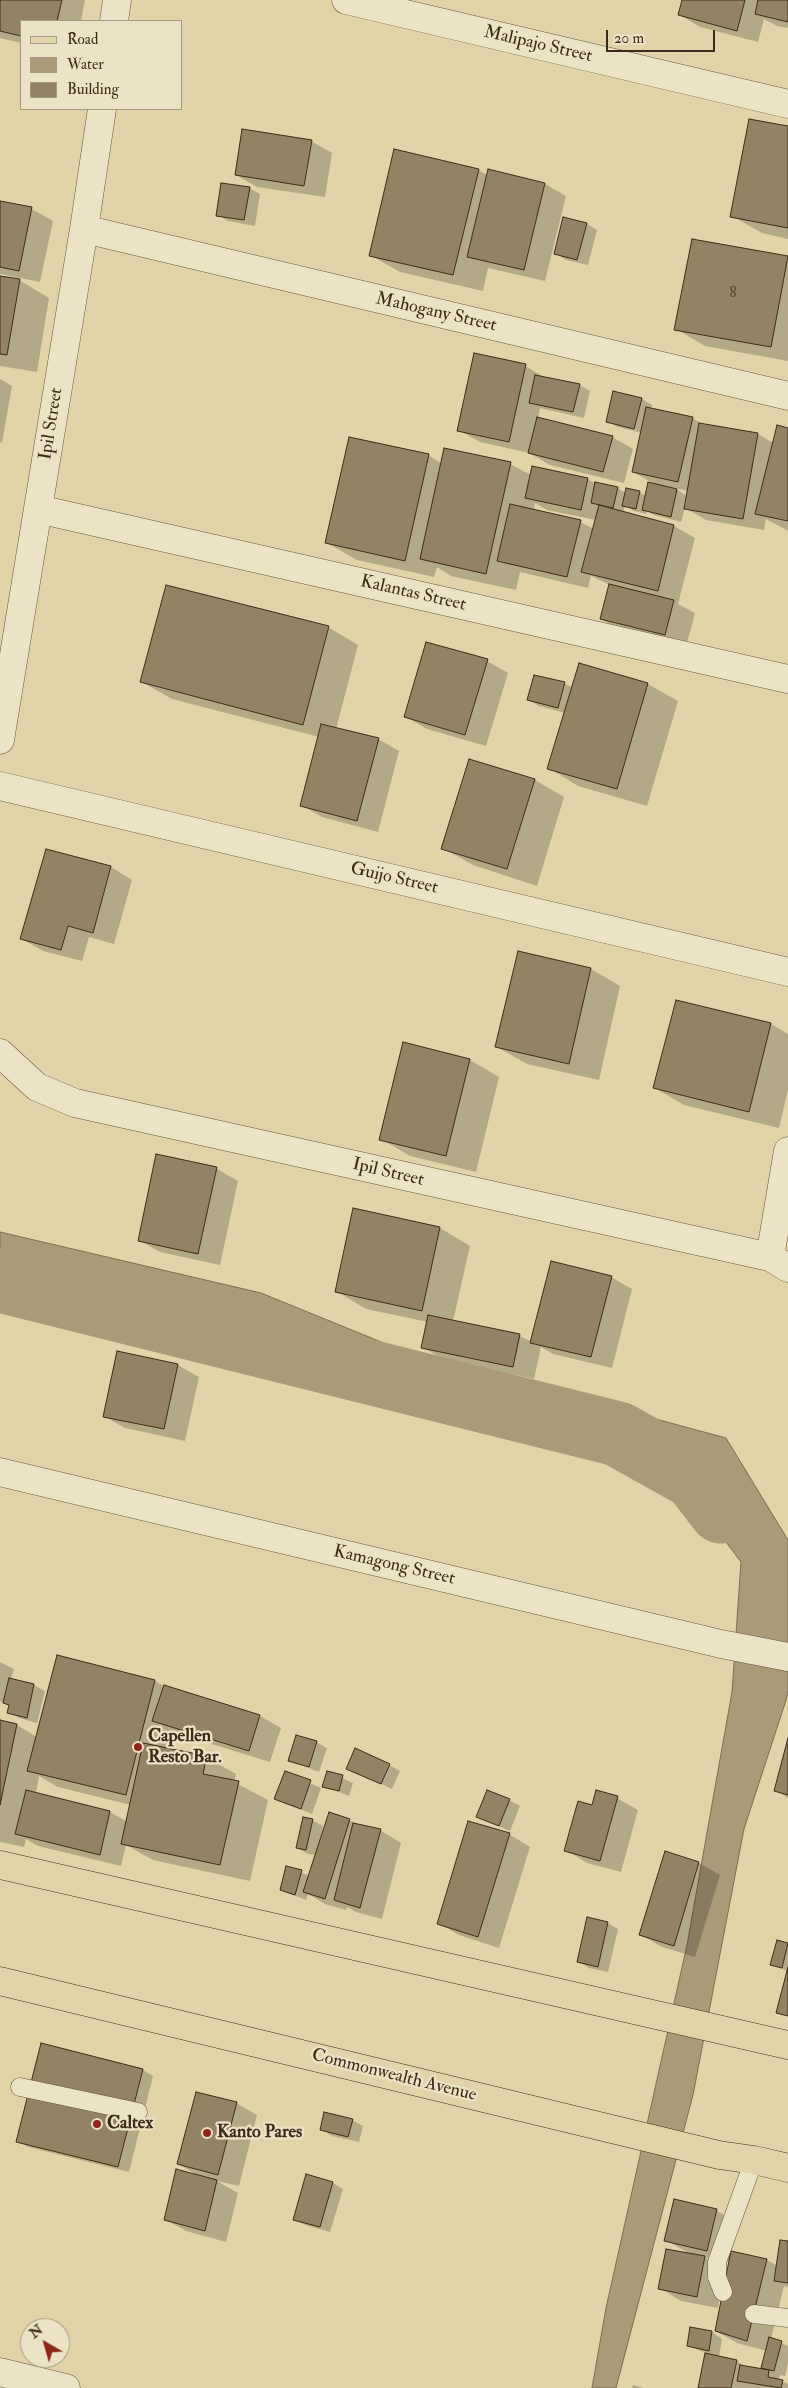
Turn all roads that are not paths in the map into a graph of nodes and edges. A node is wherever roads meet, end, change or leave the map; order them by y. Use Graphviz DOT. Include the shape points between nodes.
graph roads {
  1 [pos="117,0"];
  2 [pos="346,0"];
  3 [pos="114,20"];
  4 [pos="788,104"];
  5 [pos="102,110"];
  6 [pos="84,230"];
  7 [pos="788,396"];
  8 [pos="38,508"];
  9 [pos="788,679"];
  10 [pos="0,740"];
  11 [pos="0,786"];
  12 [pos="788,972"];
  13 [pos="0,1053"];
  14 [pos="788,1151"];
  15 [pos="779,1263"];
  16 [pos="0,1472"];
  17 [pos="788,1657"];
  18 [pos="0,1865"];
  19 [pos="0,1982"];
  20 [pos="788,2045"];
  21 [pos="20,2088"];
  22 [pos="138,2112"];
  23 [pos="754,2160"];
  24 [pos="788,2168"];
  25 [pos="723,2292"];
  26 [pos="754,2314"];
  27 [pos="788,2318"];
  28 [pos="0,2372"];
  29 [pos="66,2388"];
  1 -- 3 [label="street"];
  2 -- 4 [label="street, Malipajo Street"];
  5 -- 6 [label="street, Ipil Street"];
  6 -- 7 [label="street, Mahogany Street"];
  6 -- 8 [label="street, Ipil Street"];
  8 -- 9 [label="street, Kalantas Street"];
  8 -- 10 [label="street, Ipil Street"];
  11 -- 12 [label="street, Guijo Street"];
  13 -- 15 [label="street, Ipil Street" via="37,1087 76,1103"];
  14 -- 15 [label="street"];
  16 -- 17 [label="street, Kamagong Street" via="721,1644"];
  18 -- 20 [label="main road"];
  19 -- 23 [label="main road, Commonwealth Avenue" via="719,2155"];
  21 -- 22 [label="lane"];
  23 -- 24 [label="main road, Commonwealth Avenue"];
  23 -- 25 [label="lane" via="717,2262 717,2277"];
  26 -- 27 [label="lane"];
  28 -- 29 [label="street"];
}
